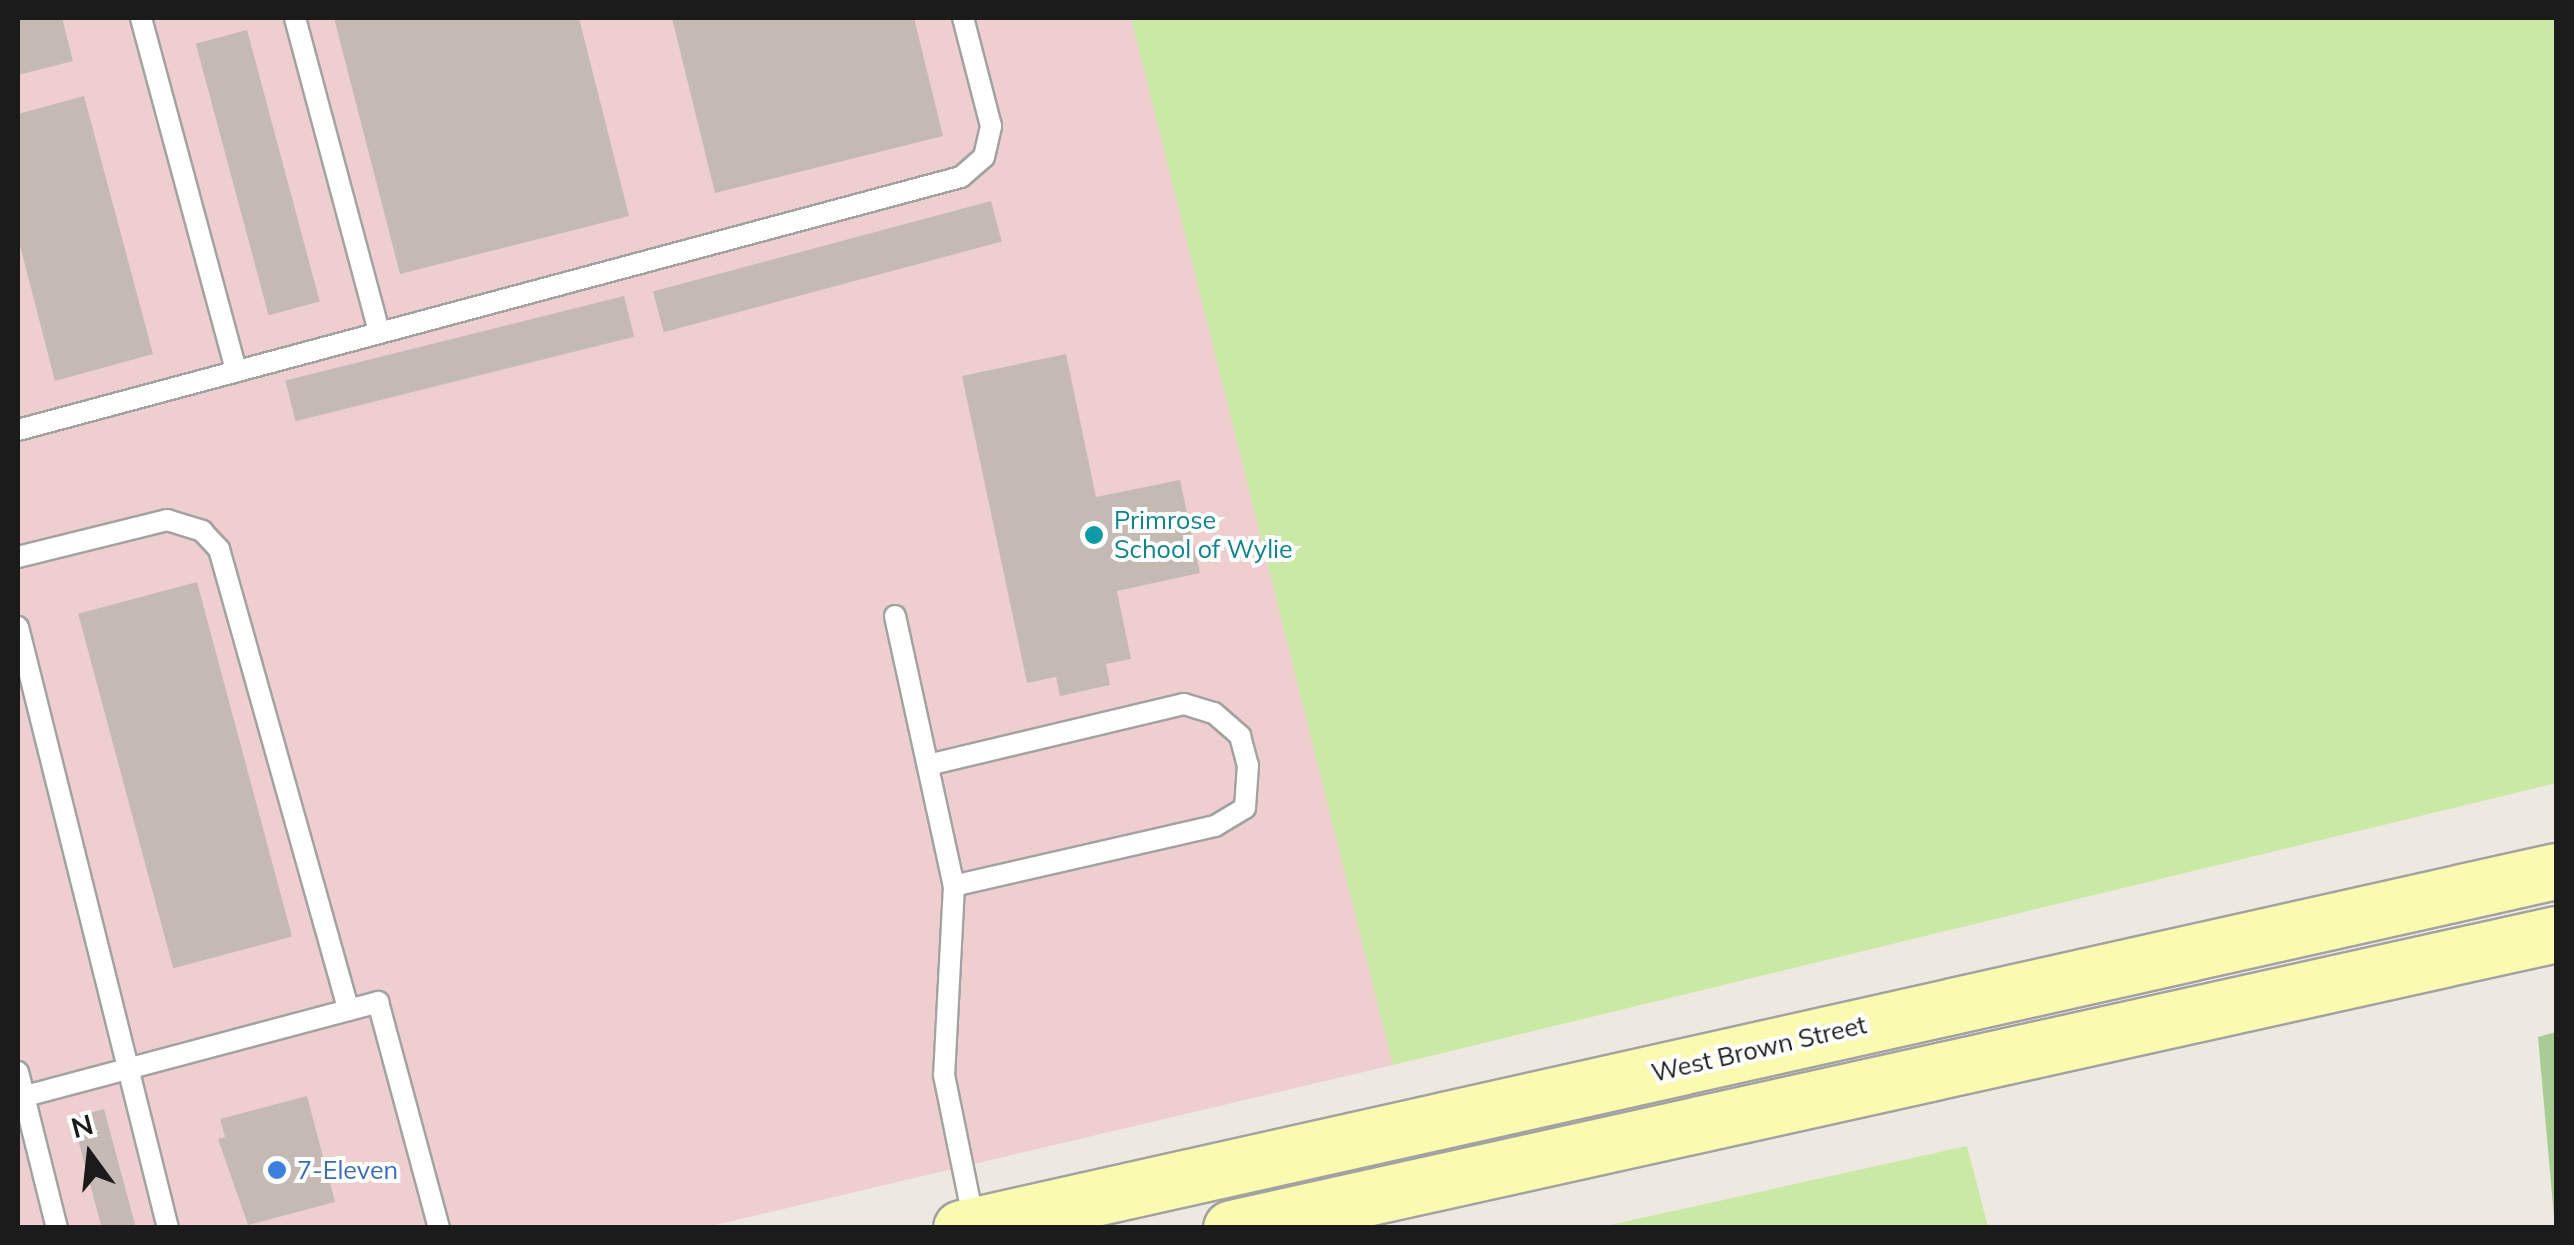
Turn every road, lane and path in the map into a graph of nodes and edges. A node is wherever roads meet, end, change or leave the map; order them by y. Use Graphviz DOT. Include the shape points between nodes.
graph roads {
  1 [pos="140,18"];
  2 [pos="295,18"];
  3 [pos="963,18"];
  4 [pos="379,332"];
  5 [pos="236,371"];
  6 [pos="18,430"];
  7 [pos="18,557"];
  8 [pos="894,616"];
  9 [pos="18,627"];
  10 [pos="928,765"];
  11 [pos="2556,871"];
  12 [pos="954,886"];
  13 [pos="2556,934"];
  14 [pos="348,1010"];
  15 [pos="124,1070"];
  16 [pos="18,1072"];
  17 [pos="21,1097"];
  18 [pos="970,1226"];
  19 [pos="57,1228"];
  20 [pos="168,1228"];
  21 [pos="439,1228"];
  22 [pos="1231,1228"];
  1 -- 5 [label="lane"];
  2 -- 4 [label="lane"];
  3 -- 4 [label="lane" via="991,126 984,158 960,177"];
  4 -- 5 [label="lane"];
  5 -- 6 [label="lane"];
  7 -- 14 [label="lane" via="167,520 202,531 219,548"];
  8 -- 10 [label="lane"];
  9 -- 15 [label="lane"];
  10 -- 12 [label="lane"];
  10 -- 12 [label="lane" via="1184,704 1214,713 1240,736 1248,765 1246,808 1215,826"];
  11 -- 18 [label="main road, West Brown Street"];
  12 -- 18 [label="lane" via="944,1075"];
  13 -- 22 [label="main road"];
  14 -- 15 [label="lane"];
  14 -- 21 [label="lane" via="378,1002"];
  15 -- 17 [label="lane"];
  15 -- 20 [label="lane"];
  16 -- 17 [label="lane"];
  17 -- 19 [label="lane"];
}
